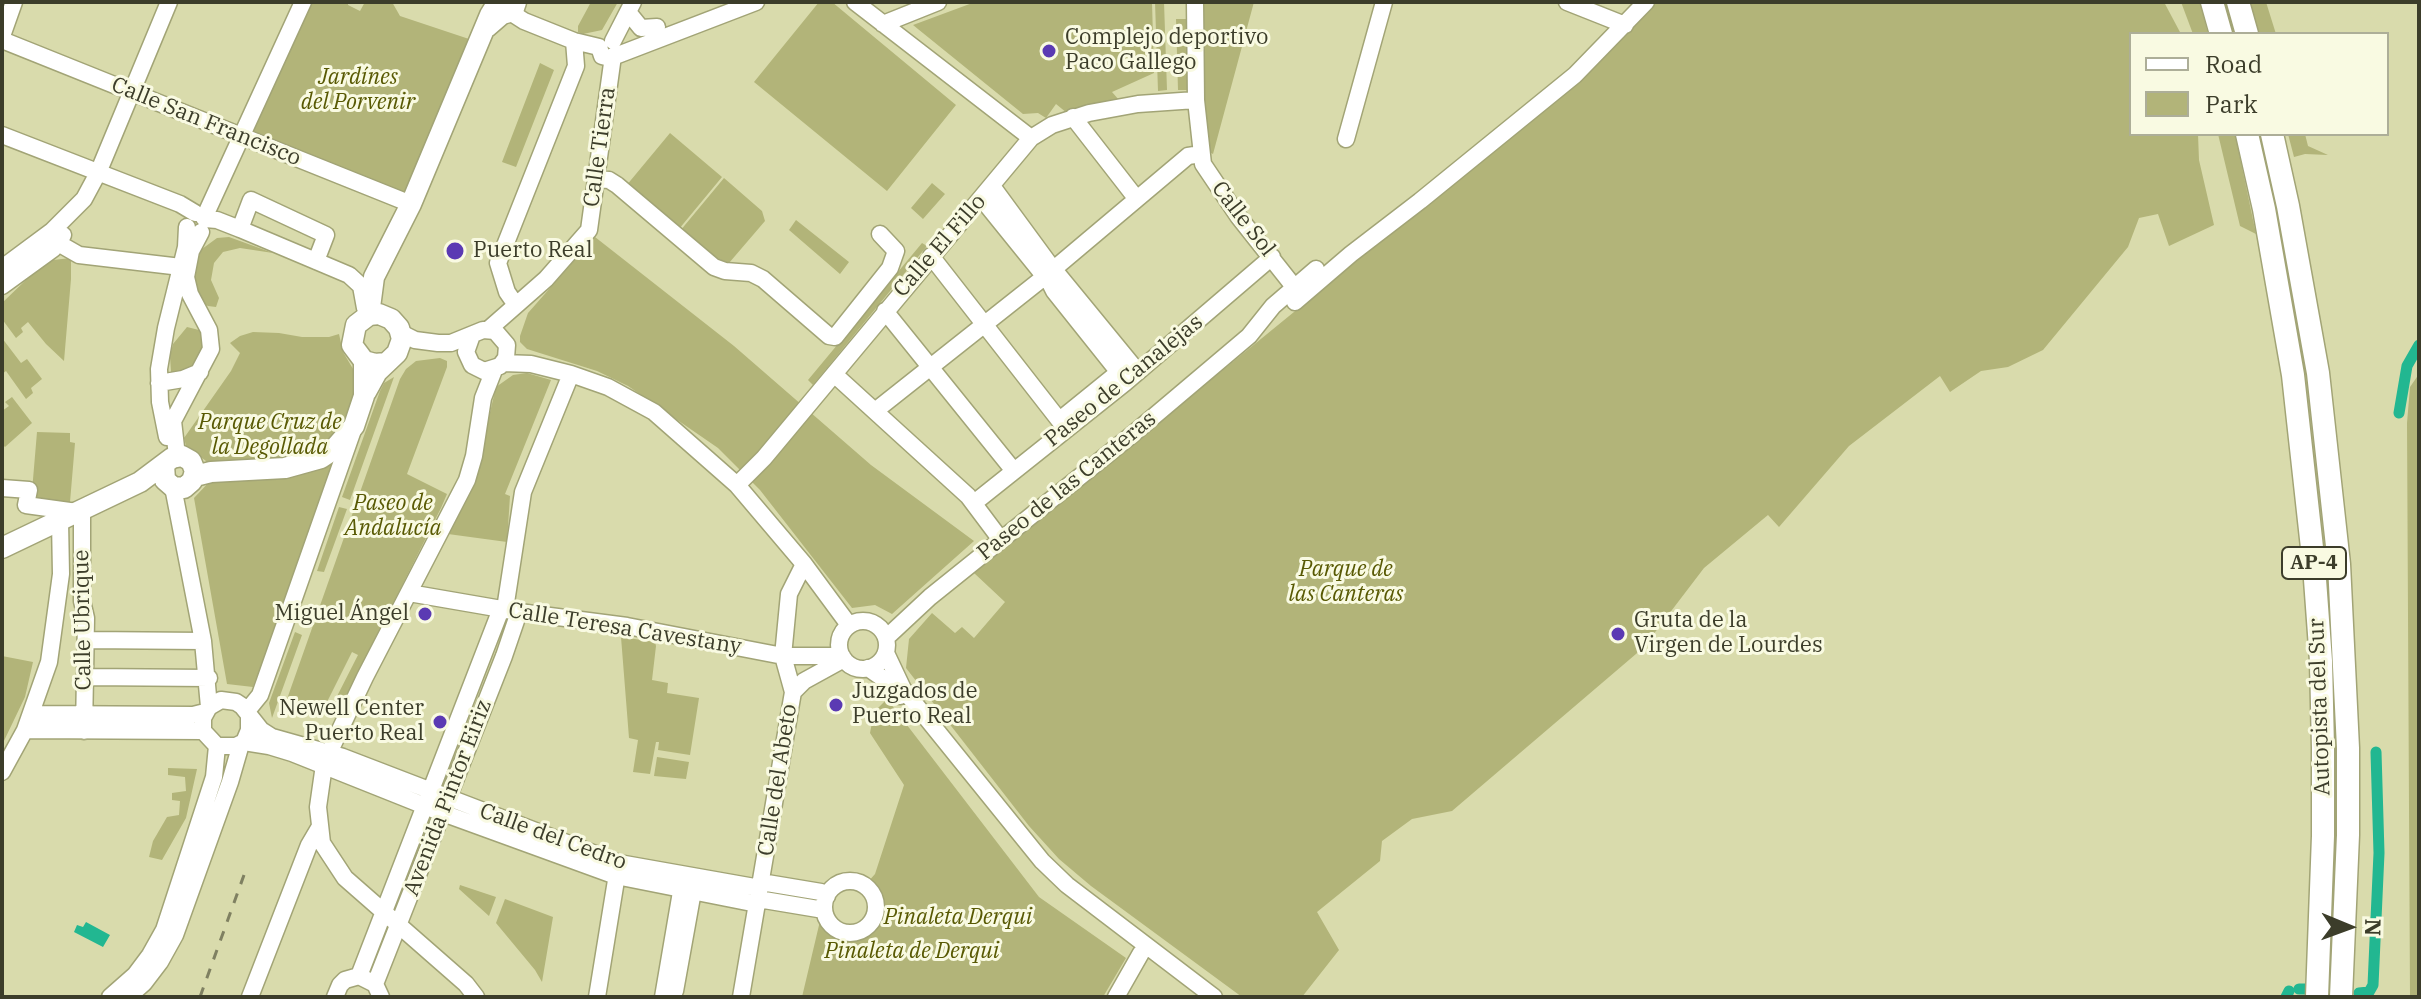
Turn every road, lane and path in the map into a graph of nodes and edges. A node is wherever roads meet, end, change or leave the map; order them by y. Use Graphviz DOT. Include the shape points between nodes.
graph roads {
  1 [pos="14,2"];
  2 [pos="169,2"];
  3 [pos="303,2"];
  4 [pos="724,2"];
  5 [pos="756,2"];
  6 [pos="855,2"];
  7 [pos="938,2"];
  8 [pos="1195,2"];
  9 [pos="1384,2"];
  10 [pos="1567,2"];
  11 [pos="1646,2"];
  12 [pos="2212,2"];
  13 [pos="2238,2"];
  14 [pos="508,6"];
  15 [pos="630,7"];
  16 [pos="883,24"];
  17 [pos="1625,25"];
  18 [pos="657,27"];
  19 [pos="2220,32"];
  20 [pos="2246,32"];
  21 [pos="2,38"];
  22 [pos="574,41"];
  23 [pos="611,48"];
  24 [pos="132,91"];
  25 [pos="1196,100"];
  26 [pos="1073,117"];
  27 [pos="2,135"];
  28 [pos="241,135"];
  29 [pos="2247,136"];
  30 [pos="2272,136"];
  31 [pos="1031,138"];
  32 [pos="1346,139"];
  33 [pos="1201,154"];
  34 [pos="98,173"];
  35 [pos="596,179"];
  36 [pos="987,192"];
  37 [pos="1136,198"];
  38 [pos="82,203"];
  39 [pos="411,204"];
  40 [pos="197,227"];
  41 [pos="240,229"];
  42 [pos="880,234"];
  43 [pos="58,243"];
  44 [pos="931,256"];
  45 [pos="316,261"];
  46 [pos="1276,262"];
  47 [pos="181,267"];
  48 [pos="380,267"];
  49 [pos="2,268"];
  50 [pos="1049,273"];
  51 [pos="1321,273"];
  52 [pos="349,275"];
  53 [pos="2,286"];
  54 [pos="1295,288"];
  55 [pos="516,305"];
  56 [pos="885,311"];
  57 [pos="1274,313"];
  58 [pos="373,317"];
  59 [pos="984,325"];
  60 [pos="480,332"];
  61 [pos="401,333"];
  62 [pos="506,343"];
  63 [pos="390,360"];
  64 [pos="364,361"];
  65 [pos="531,364"];
  66 [pos="486,365"];
  67 [pos="932,367"];
  68 [pos="1126,371"];
  69 [pos="200,372"];
  70 [pos="571,374"];
  71 [pos="834,374"];
  72 [pos="159,383"];
  73 [pos="364,396"];
  74 [pos="875,411"];
  75 [pos="1062,425"];
  76 [pos="354,426"];
  77 [pos="1011,467"];
  78 [pos="181,475"];
  79 [pos="737,485"];
  80 [pos="2,488"];
  81 [pos="971,499"];
  82 [pos="73,514"];
  83 [pos="1001,540"];
  84 [pos="2,548"];
  85 [pos="804,564"];
  86 [pos="409,593"];
  87 [pos="57,605"];
  88 [pos="82,605"];
  89 [pos="508,610"];
  90 [pos="849,625"];
  91 [pos="86,640"];
  92 [pos="203,641"];
  93 [pos="886,646"];
  94 [pos="783,656"];
  95 [pos="843,657"];
  96 [pos="868,668"];
  97 [pos="85,677"];
  98 [pos="209,678"];
  99 [pos="793,692"];
  100 [pos="212,706"];
  101 [pos="32,714"];
  102 [pos="248,714"];
  103 [pos="84,723"];
  104 [pos="25,730"];
  105 [pos="203,731"];
  106 [pos="242,743"];
  107 [pos="217,746"];
  108 [pos="327,760"];
  109 [pos="2,772"];
  110 [pos="436,802"];
  111 [pos="319,828"];
  112 [pos="617,870"];
  113 [pos="688,883"];
  114 [pos="759,893"];
  115 [pos="825,903"];
  116 [pos="385,913"];
  117 [pos="398,925"];
  118 [pos="1141,953"];
  119 [pos="372,986"];
  120 [pos="110,997"];
  121 [pos="128,997"];
  122 [pos="250,997"];
  123 [pos="335,997"];
  124 [pos="476,997"];
  125 [pos="597,997"];
  126 [pos="663,997"];
  127 [pos="674,997"];
  128 [pos="741,997"];
  129 [pos="1116,997"];
  130 [pos="1201,997"];
  131 [pos="1214,997"];
  132 [pos="2317,997"];
  133 [pos="2341,997"];
  1 -- 21 [label="street"];
  2 -- 24 [label="street"];
  3 -- 28 [label="street"];
  4 -- 18 [label="street"];
  5 -- 23 [label="street"];
  6 -- 16 [label="street"];
  7 -- 16 [label="street"];
  8 -- 25 [label="street, Calle Sol"];
  9 -- 32 [label="street"];
  10 -- 17 [label="street"];
  11 -- 17 [label="street"];
  12 -- 19 [label="highway"];
  13 -- 20 [label="highway"];
  14 -- 22 [label="street" via="524,21"];
  14 -- 39 [label="main road" via="487,27"];
  15 -- 18 [label="street" via="641,28"];
  15 -- 23 [label="street, Calle Tierra"];
  16 -- 31 [label="street"];
  17 -- 51 [label="street" via="1575,75 1420,201"];
  18 -- 23 [label="street"];
  21 -- 24 [label="street, Calle San Francisco"];
  22 -- 23 [label="street"];
  22 -- 55 [label="street" via="576,66 498,263"];
  23 -- 35 [label="street, Calle Tierra"];
  24 -- 28 [label="street, Calle San Francisco"];
  24 -- 34 [label="street"];
  25 -- 26 [label="street, Calle El Fillo"];
  25 -- 33 [label="street, Calle Sol"];
  26 -- 31 [label="street, Calle El Fillo"];
  26 -- 37 [label="street"];
  27 -- 34 [label="street"];
  28 -- 39 [label="street, Calle San Francisco"];
  28 -- 40 [label="street"];
  29 -- 132 [label="highway, Autopista del Sur / AP-4" via="2293,375 2314,566 2323,748"];
  30 -- 133 [label="highway, Autopista del Sur / AP-4" via="2318,373 2339,564 2348,748"];
  31 -- 36 [label="street, Calle El Fillo"];
  33 -- 37 [label="street" via="1188,156"];
  33 -- 46 [label="street, Calle Sol" via="1213,181"];
  34 -- 38 [label="street"];
  34 -- 40 [label="street" via="180,204"];
  35 -- 42 [label="street" via="617,185 714,267 763,279 829,336 835,337 890,268 896,251"];
  35 -- 55 [label="street, Calle Tierra" via="589,230"];
  36 -- 44 [label="street, Calle El Fillo"];
  36 -- 50 [label="street"];
  37 -- 50 [label="street"];
  38 -- 43 [label="street"];
  38 -- 49 [label="street"];
  39 -- 48 [label="main road"];
  40 -- 41 [label="street"];
  40 -- 47 [label="street"];
  40 -- 69 [label="street" via="186,277 211,337"];
  41 -- 45 [label="street"];
  41 -- 45 [label="street" via="251,200 326,235"];
  43 -- 47 [label="street" via="79,255"];
  43 -- 53 [label="street"];
  44 -- 56 [label="street, Calle El Fillo"];
  44 -- 59 [label="street"];
  45 -- 52 [label="street"];
  46 -- 51 [label="street"];
  46 -- 54 [label="street, Calle Sol"];
  46 -- 57 [label="street"];
  46 -- 68 [label="street, Paseo de Canalejas"];
  47 -- 72 [label="street"];
  48 -- 52 [label="street" via="364,276"];
  48 -- 58 [label="main road"];
  50 -- 59 [label="street"];
  50 -- 68 [label="street"];
  51 -- 54 [label="street" via="1306,287"];
  51 -- 57 [label="street, Paseo de las Canteras"];
  52 -- 58 [label="street" via="363,290"];
  54 -- 57 [label="street"];
  55 -- 60 [label="street, Calle Tierra"];
  55 -- 62 [label="street"];
  56 -- 67 [label="street"];
  56 -- 71 [label="street, Calle El Fillo"];
  57 -- 83 [label="street, Paseo de las Canteras"];
  58 -- 61 [label="main road" via="396,323"];
  58 -- 64 [label="main road" via="356,325 352,338"];
  59 -- 67 [label="street"];
  59 -- 75 [label="street"];
  60 -- 61 [label="street" via="451,343 415,340"];
  60 -- 62 [label="street" via="501,335"];
  60 -- 66 [label="street" via="466,345"];
  61 -- 63 [label="main road" via="401,344"];
  62 -- 65 [label="street"];
  62 -- 66 [label="street"];
  63 -- 64 [label="main road"];
  63 -- 66 [label="street" via="413,348 430,347"];
  63 -- 73 [label="main road"];
  64 -- 73 [label="main road"];
  65 -- 66 [label="street"];
  65 -- 70 [label="street"];
  66 -- 86 [label="street" via="467,480"];
  67 -- 74 [label="street"];
  67 -- 77 [label="street"];
  68 -- 75 [label="street, Paseo de Canalejas"];
  69 -- 72 [label="street"];
  69 -- 78 [label="street" via="173,421"];
  70 -- 79 [label="street" via="654,412"];
  70 -- 89 [label="street, Avenida Pintor Eiriz" via="523,492"];
  71 -- 74 [label="street"];
  71 -- 79 [label="street, Calle El Fillo"];
  72 -- 78 [label="street"];
  73 -- 76 [label="main road"];
  74 -- 81 [label="street"];
  75 -- 77 [label="street, Paseo de Canalejas"];
  76 -- 78 [label="main road" via="333,450 308,463"];
  76 -- 102 [label="street" via="260,695"];
  77 -- 81 [label="street, Paseo de Canalejas"];
  78 -- 82 [label="main road" via="140,482"];
  78 -- 92 [label="street"];
  79 -- 85 [label="street"];
  80 -- 82 [label="street" via="29,490 26,505"];
  81 -- 83 [label="street"];
  82 -- 84 [label="main road"];
  82 -- 87 [label="street, Calle Ubrique"];
  82 -- 88 [label="street, Calle Ubrique"];
  83 -- 93 [label="street, Paseo de las Canteras" via="930,597"];
  85 -- 90 [label="street"];
  85 -- 94 [label="street" via="789,594"];
  86 -- 89 [label="street, Calle Teresa Cavestany"];
  86 -- 108 [label="street"];
  87 -- 88 [label="street"];
  87 -- 101 [label="street, Calle Ubrique" via="49,662"];
  88 -- 91 [label="street, Calle Ubrique"];
  89 -- 94 [label="street, Calle Teresa Cavestany"];
  89 -- 110 [label="street, Avenida Pintor Eiriz" via="504,656"];
  90 -- 93 [label="street" via="871,622"];
  90 -- 95 [label="street" via="840,639"];
  91 -- 92 [label="street"];
  91 -- 97 [label="street, Calle Ubrique"];
  92 -- 98 [label="street"];
  93 -- 96 [label="street" via="876,665"];
  93 -- 131 [label="street" via="903,689 1042,861"];
  94 -- 95 [label="street, Calle Teresa Cavestany"];
  94 -- 99 [label="street"];
  95 -- 96 [label="street" via="855,667"];
  95 -- 99 [label="street, Calle del Abeto"];
  96 -- 118 [label="street" via="894,688 1011,841 1076,904"];
  97 -- 98 [label="street"];
  97 -- 103 [label="street, Calle Ubrique"];
  98 -- 100 [label="street"];
  99 -- 114 [label="street, Calle del Abeto"];
  100 -- 102 [label="street" via="236,702"];
  100 -- 103 [label="street" via="193,715"];
  100 -- 105 [label="street"];
  101 -- 103 [label="street"];
  101 -- 104 [label="street, Calle Ubrique"];
  102 -- 106 [label="street" via="249,730"];
  102 -- 108 [label="street" via="272,737"];
  103 -- 104 [label="street"];
  103 -- 105 [label="street"];
  104 -- 109 [label="street, Calle Ubrique"];
  105 -- 107 [label="street"];
  106 -- 107 [label="street"];
  106 -- 108 [label="street"];
  106 -- 121 [label="street" via="175,935 152,972"];
  107 -- 120 [label="street" via="214,777 164,930 135,975"];
  108 -- 110 [label="street, Calle del Cedro"];
  108 -- 111 [label="street" via="319,792"];
  110 -- 112 [label="street, Calle del Cedro"];
  110 -- 116 [label="street, Avenida Pintor Eiriz"];
  110 -- 117 [label="street, Avenida Pintor Eiriz"];
  111 -- 116 [label="street" via="322,843 345,878"];
  111 -- 122 [label="street"];
  112 -- 113 [label="street, Calle del Cedro"];
  112 -- 125 [label="street"];
  113 -- 114 [label="street, Calle del Cedro"];
  113 -- 126 [label="street"];
  113 -- 127 [label="street"];
  114 -- 115 [label="street, Calle del Cedro" via="821,892"];
  114 -- 128 [label="street, Calle del Abeto"];
  116 -- 117 [label="street"];
  116 -- 119 [label="street, Avenida Pintor Eiriz"];
  117 -- 119 [label="street, Avenida Pintor Eiriz"];
  117 -- 124 [label="street"];
  118 -- 129 [label="street"];
  118 -- 130 [label="street"];
  119 -- 123 [label="street" via="345,980"];
}
